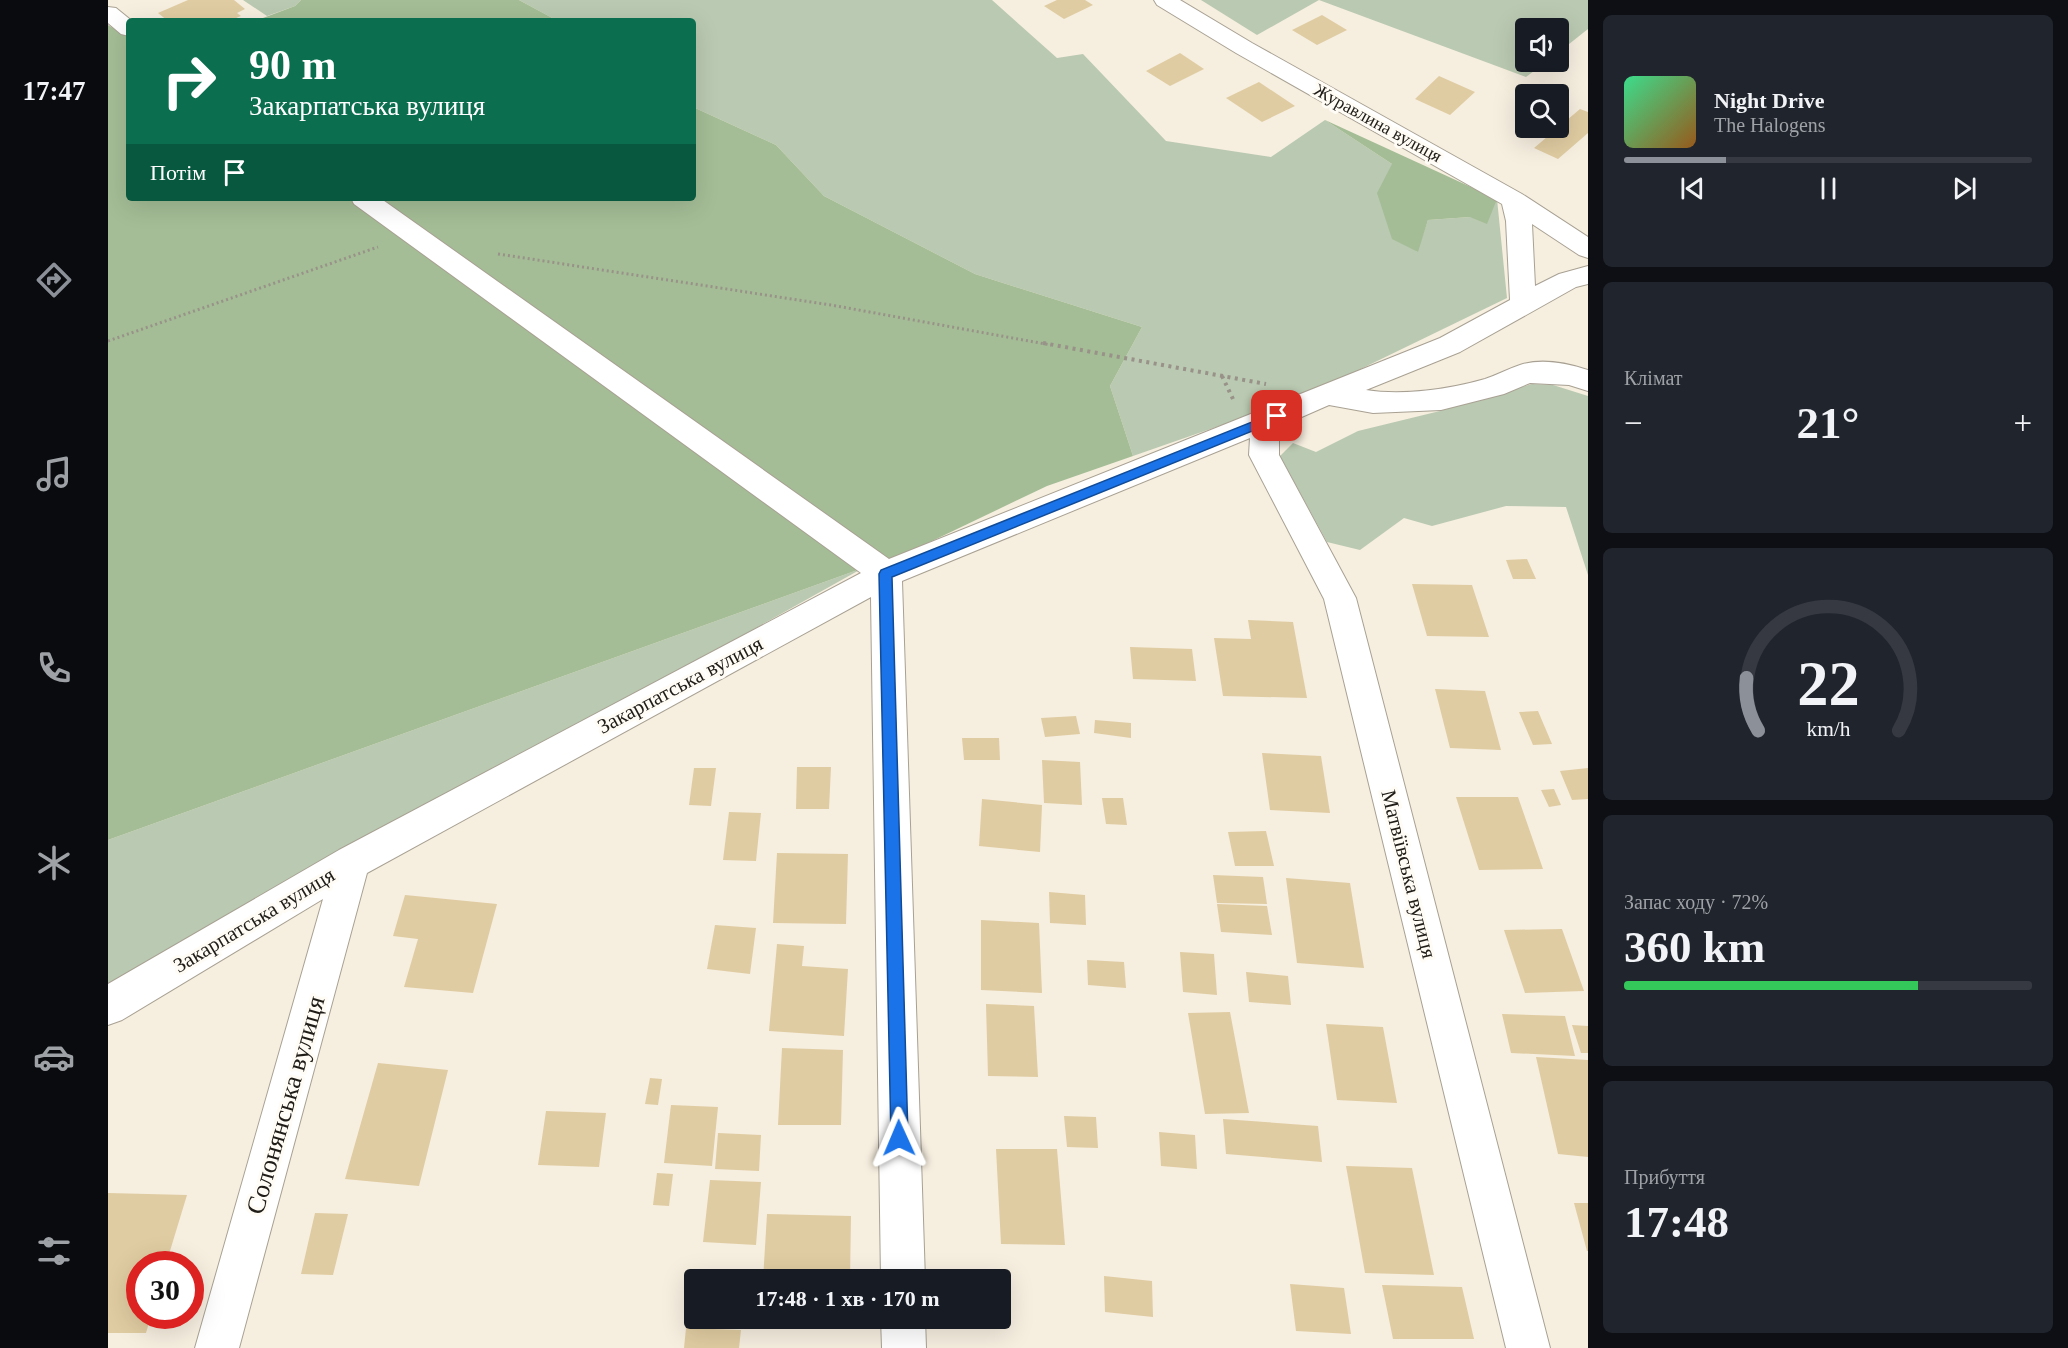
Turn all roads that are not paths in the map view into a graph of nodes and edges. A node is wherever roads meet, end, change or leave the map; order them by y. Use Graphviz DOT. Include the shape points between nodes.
graph roads {
  1 [pos="1165,0"];
  2 [pos="108,13"];
  3 [pos="126,27"];
  4 [pos="1513,200"];
  5 [pos="367,201"];
  6 [pos="1588,249"];
  7 [pos="1588,275"];
  8 [pos="1524,302"];
  9 [pos="1588,381"];
  10 [pos="1329,395"];
  11 [pos="1277,416"];
  12 [pos="886,574"];
  13 [pos="352,862"];
  14 [pos="108,1006"];
  15 [pos="903,1269"];
  16 [pos="903,1329"];
  17 [pos="217,1348"];
  18 [pos="904,1348"];
  19 [pos="1528,1348"];
  1 -- 4 [label="street, Журавлина вулиця"];
  2 -- 3 [label="street"];
  4 -- 6 [label="street, Журавлина вулиця"];
  4 -- 8 [label="street" via="1519,221"];
  5 -- 12 [label="street"];
  7 -- 8 [label="street, Закарпатська вулиця" via="1568,280"];
  8 -- 10 [label="street, Закарпатська вулиця" via="1449,345"];
  9 -- 10 [label="street" via="1547,372 1527,374 1441,400 1373,402"];
  10 -- 11 [label="street, Закарпатська вулиця"];
  11 -- 12 [label="street, Закарпатська вулиця"];
  11 -- 19 [label="street, Матвіївська вулиця" via="1265,437 1264,455 1340,598"];
  12 -- 13 [label="street, Закарпатська вулиця"];
  12 -- 15 [label="street"];
  13 -- 14 [label="street, Закарпатська вулиця"];
  13 -- 17 [label="street, Солонянська вулиця"];
  16 -- 18 [label="street"];
}
